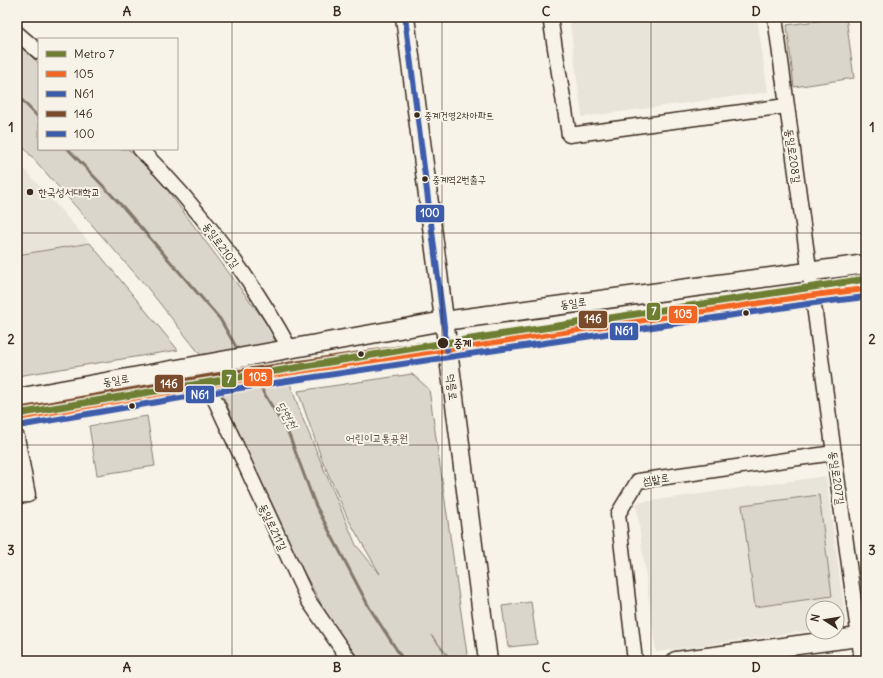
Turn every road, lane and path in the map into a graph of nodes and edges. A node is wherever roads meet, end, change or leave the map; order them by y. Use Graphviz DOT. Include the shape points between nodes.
graph roads {
  1 [pos="405,17"];
  2 [pos="550,17"];
  3 [pos="775,17"];
  4 [pos="17,32"];
  5 [pos="38,51"];
  6 [pos="786,106"];
  7 [pos="141,150"];
  8 [pos="866,264"];
  9 [pos="809,271"];
  10 [pos="866,289"];
  11 [pos="813,295"];
  12 [pos="444,321"];
  13 [pos="286,350"];
  14 [pos="447,350"];
  15 [pos="208,385"];
  16 [pos="17,398"];
  17 [pos="17,418"];
  18 [pos="17,437"];
  19 [pos="834,453"];
  20 [pos="17,496"];
  21 [pos="862,637"];
  22 [pos="350,661"];
  23 [pos="488,661"];
  24 [pos="635,661"];
  25 [pos="676,661"];
  26 [pos="862,661"];
  1 -- 12 [label="main road, 덕릉로"];
  2 -- 6 [label="street" via="569,135"];
  3 -- 6 [label="street, 동일로208길"];
  4 -- 5 [label="street"];
  6 -- 9 [label="street, 동일로208길"];
  7 -- 13 [label="street, 동일로210길" via="164,172 220,241 280,330"];
  8 -- 9 [label="main road, 동일로"];
  9 -- 11 [label="street, 동일로208길"];
  9 -- 12 [label="main road, 동일로"];
  10 -- 11 [label="main road"];
  11 -- 14 [label="main road"];
  11 -- 19 [label="street, 동일로207길"];
  12 -- 13 [label="main road, 동일로"];
  12 -- 14 [label="main road, 덕릉로"];
  13 -- 16 [label="main road, 동일로"];
  14 -- 15 [label="main road, 동일로"];
  14 -- 23 [label="main road, 덕릉로"];
  15 -- 17 [label="main road, 동일로"];
  15 -- 22 [label="street, 동일로211길" via="308,600"];
  18 -- 20 [label="street" via="28,494"];
  19 -- 21 [label="street, 동일로207길"];
  19 -- 24 [label="street, 섬밭로" via="638,481 618,514"];
  21 -- 25 [label="main road"];
  21 -- 26 [label="street, 동일로207길"];
}
